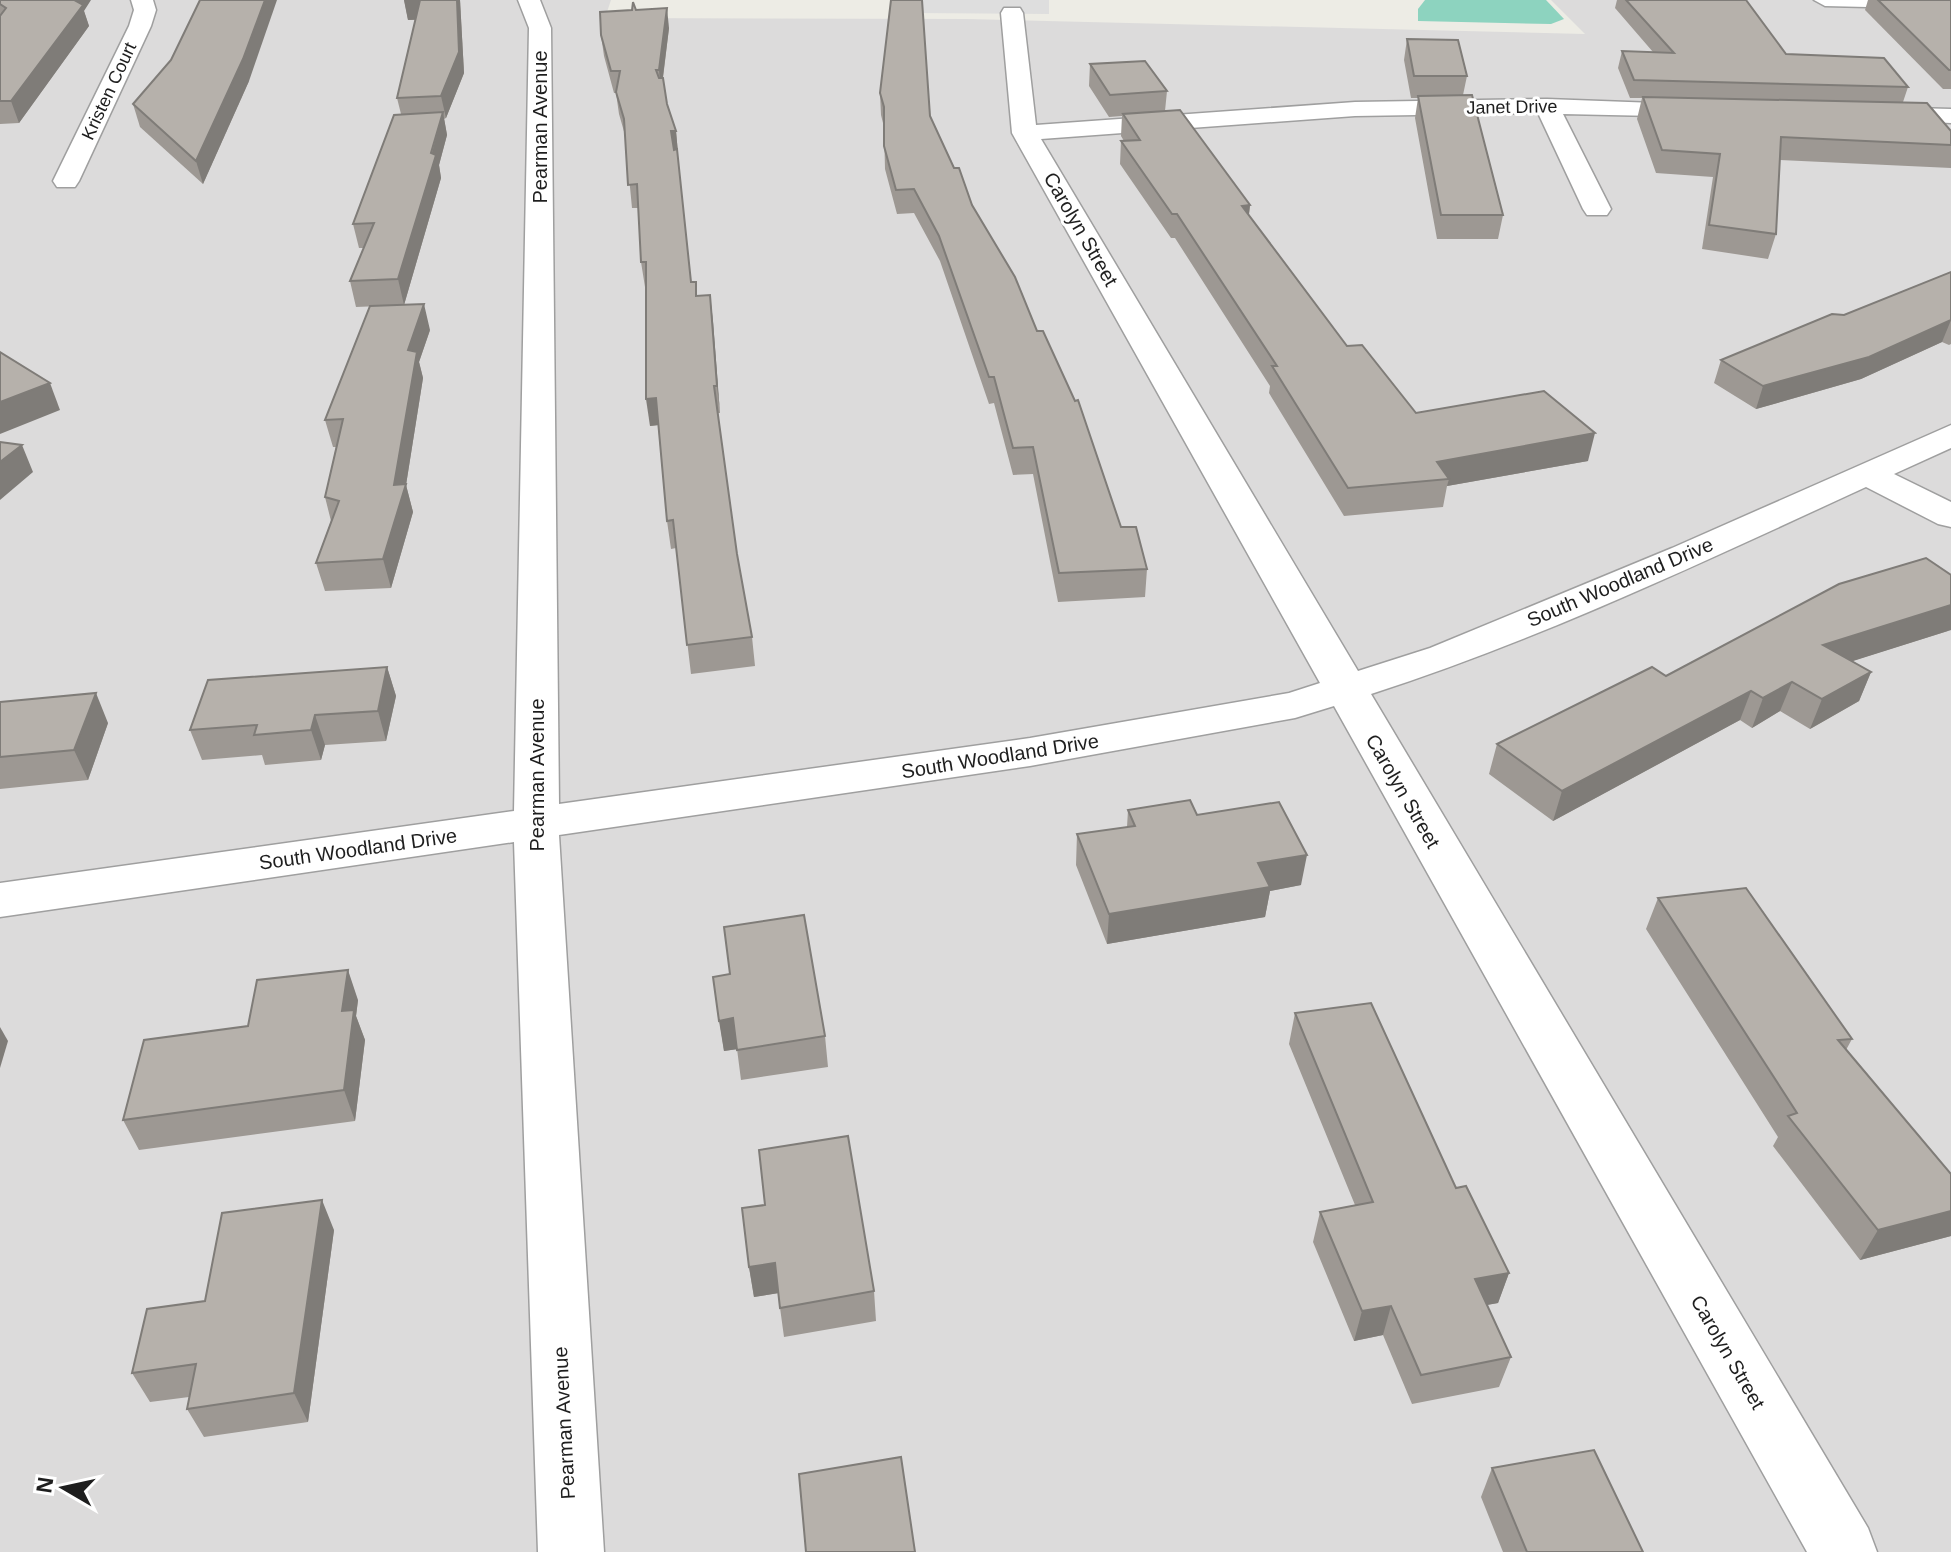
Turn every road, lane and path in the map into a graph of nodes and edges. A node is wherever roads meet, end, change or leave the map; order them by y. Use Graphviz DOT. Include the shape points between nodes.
graph roads {
  1 [pos="142,0"];
  2 [pos="529,0"];
  3 [pos="1825,0"];
  4 [pos="1951,3"];
  5 [pos="1012,13"];
  6 [pos="1547,106"];
  7 [pos="1718,110"];
  8 [pos="1858,114"];
  9 [pos="1951,116"];
  10 [pos="1025,133"];
  11 [pos="66,181"];
  12 [pos="1597,209"];
  13 [pos="1951,435"];
  14 [pos="1867,474"];
  15 [pos="1951,516"];
  16 [pos="1345,690"];
  17 [pos="536,824"];
  18 [pos="0,900"];
  19 [pos="571,1552"];
  20 [pos="1844,1552"];
  1 -- 11 [label="street, Kristen Court" via="140,26"];
  2 -- 17 [label="street, Pearman Avenue" via="540,28"];
  3 -- 4 [label="street"];
  5 -- 10 [label="street, Carolyn Street"];
  6 -- 7 [label="street, Janet Drive"];
  6 -- 10 [label="street, Janet Drive" via="1355,109"];
  6 -- 12 [label="street"];
  8 -- 9 [label="street"];
  10 -- 16 [label="street, Carolyn Street"];
  13 -- 14 [label="street, South Woodland Drive"];
  14 -- 15 [label="street"];
  14 -- 16 [label="street, South Woodland Drive" via="1444,657"];
  16 -- 17 [label="street, South Woodland Drive" via="1209,722 1030,752"];
  16 -- 20 [label="street, Carolyn Street"];
  17 -- 18 [label="street, South Woodland Drive"];
  17 -- 19 [label="street, Pearman Avenue"];
}
